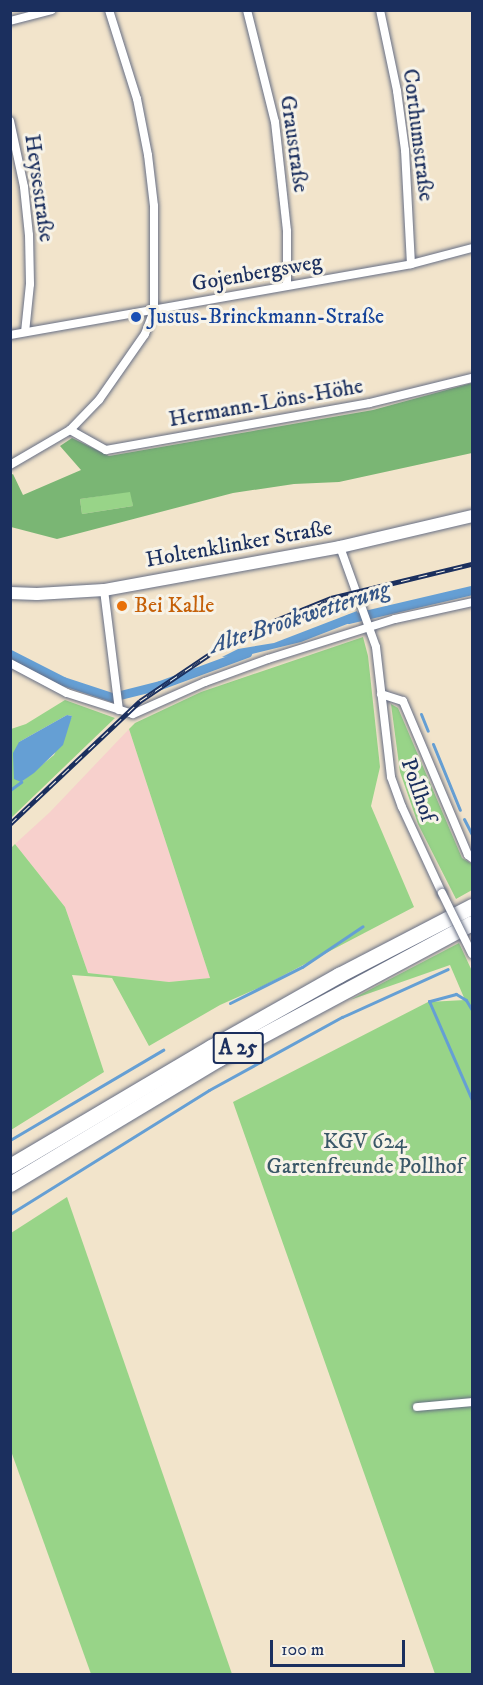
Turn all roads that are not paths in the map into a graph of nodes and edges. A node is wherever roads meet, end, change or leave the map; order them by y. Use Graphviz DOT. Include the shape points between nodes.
graph roads {
  1 [pos="52,10"];
  2 [pos="109,10"];
  3 [pos="247,10"];
  4 [pos="380,10"];
  5 [pos="10,21"];
  6 [pos="10,121"];
  7 [pos="472,248"];
  8 [pos="411,264"];
  9 [pos="287,285"];
  10 [pos="154,310"];
  11 [pos="25,332"];
  12 [pos="10,335"];
  13 [pos="472,378"];
  14 [pos="70,430"];
  15 [pos="10,465"];
  16 [pos="472,516"];
  17 [pos="340,547"];
  18 [pos="104,590"];
  19 [pos="10,593"];
  20 [pos="472,602"];
  21 [pos="370,626"];
  22 [pos="10,663"];
  23 [pos="381,694"];
  24 [pos="119,710"];
  25 [pos="472,858"];
  26 [pos="472,906"];
  27 [pos="472,923"];
  28 [pos="472,954"];
  29 [pos="10,1167"];
  30 [pos="10,1184"];
  31 [pos="472,1402"];
  32 [pos="417,1407"];
  1 -- 5 [label="street"];
  2 -- 10 [label="street" via="148,155 154,206"];
  3 -- 9 [label="street, Graustraße" via="275,122 287,231"];
  4 -- 8 [label="street, Corthumstraße" via="405,150"];
  6 -- 11 [label="street, Heysestraße" via="29,235 30,284"];
  7 -- 8 [label="street, Gojenbergsweg"];
  8 -- 9 [label="street, Gojenbergsweg"];
  9 -- 10 [label="street, Gojenbergsweg"];
  10 -- 11 [label="street, Gojenbergsweg"];
  10 -- 14 [label="street" via="145,333 123,367"];
  11 -- 12 [label="street, Gojenbergsweg"];
  13 -- 14 [label="street, Hermann-Löns-Höhe" via="360,405 106,450"];
  14 -- 15 [label="street"];
  16 -- 17 [label="main road, Holtenklinker Straße"];
  17 -- 18 [label="main road, Holtenklinker Straße"];
  17 -- 21 [label="street, Pollhof"];
  18 -- 19 [label="main road, Holtenklinker Straße"];
  18 -- 24 [label="street"];
  20 -- 21 [label="street"];
  21 -- 23 [label="street, Pollhof"];
  21 -- 24 [label="street" via="205,682 136,714"];
  22 -- 24 [label="street" via="67,693"];
  23 -- 25 [label="street, Pollhof" via="403,702"];
  23 -- 28 [label="street, Pollhof, bridge" via="390,777"];
  26 -- 29 [label="highway, A 25" via="211,1047"];
  27 -- 30 [label="highway, A 25" via="218,1059"];
  31 -- 32 [label="street"];
}
